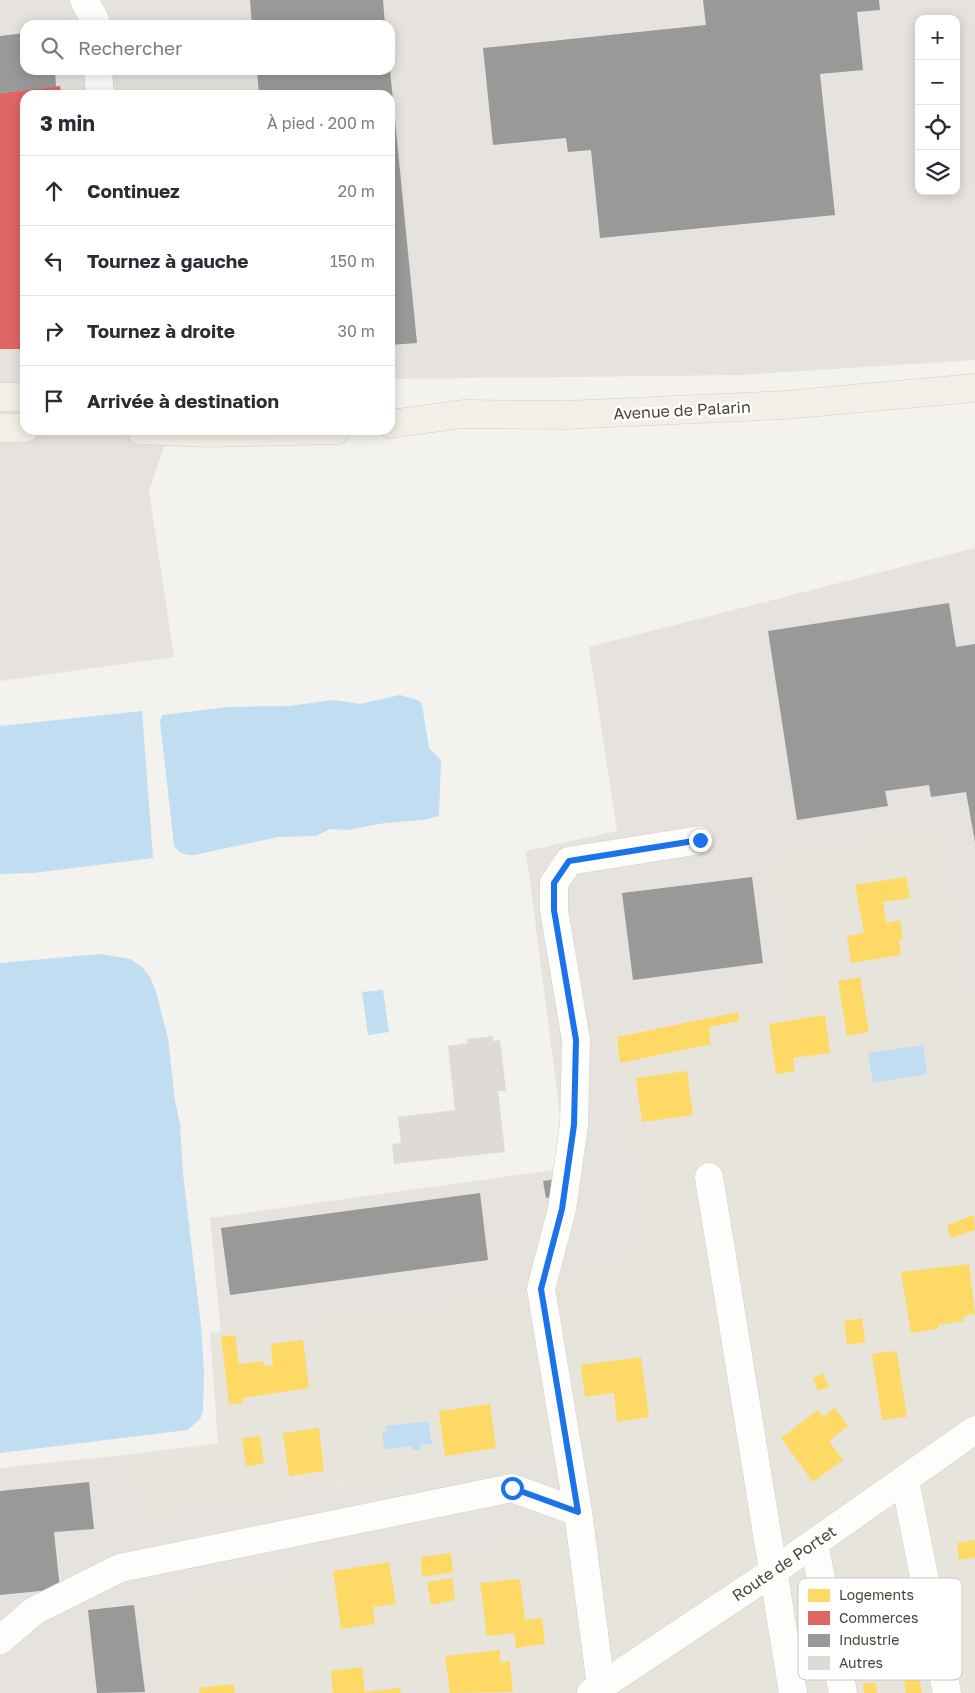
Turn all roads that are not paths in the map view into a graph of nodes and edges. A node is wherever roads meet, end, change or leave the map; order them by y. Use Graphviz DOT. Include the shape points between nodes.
graph roads {
  1 [pos="84,0"];
  2 [pos="95,20"];
  3 [pos="98,75"];
  4 [pos="100,90"];
  5 [pos="975,388"];
  6 [pos="0,397"];
  7 [pos="20,397"];
  8 [pos="395,407"];
  9 [pos="463,414"];
  10 [pos="395,423"];
  11 [pos="0,428"];
  12 [pos="20,428"];
  13 [pos="700,840"];
  14 [pos="709,1177"];
  15 [pos="975,1430"];
  16 [pos="904,1480"];
  17 [pos="578,1512"];
  18 [pos="814,1543"];
  19 [pos="774,1571"];
  20 [pos="821,1578"];
  21 [pos="924,1578"];
  22 [pos="0,1640"];
  23 [pos="840,1680"];
  24 [pos="944,1680"];
  25 [pos="596,1689"];
  26 [pos="793,1693"];
  27 [pos="843,1693"];
  28 [pos="947,1693"];
  1 -- 2 [label="street"];
  3 -- 4 [label="street"];
  5 -- 9 [label="main road, Avenue de Palarin" via="784,404 565,415"];
  6 -- 7 [label="main road"];
  8 -- 9 [label="main road"];
  9 -- 10 [label="main road, Avenue de Palarin"];
  11 -- 12 [label="main road"];
  13 -- 17 [label="street" via="569,861 554,883 554,910 576,1040 574,1125 562,1209 541,1289"];
  14 -- 19 [label="street"];
  15 -- 16 [label="street, Route de Portet"];
  16 -- 18 [label="street, Route de Portet"];
  16 -- 21 [label="street"];
  17 -- 22 [label="street" via="512,1488 129,1566 34,1611"];
  17 -- 25 [label="street"];
  18 -- 19 [label="street, Route de Portet"];
  18 -- 20 [label="street"];
  19 -- 25 [label="street, Route de Portet"];
  19 -- 26 [label="street"];
  23 -- 27 [label="street"];
  24 -- 28 [label="street"];
}
